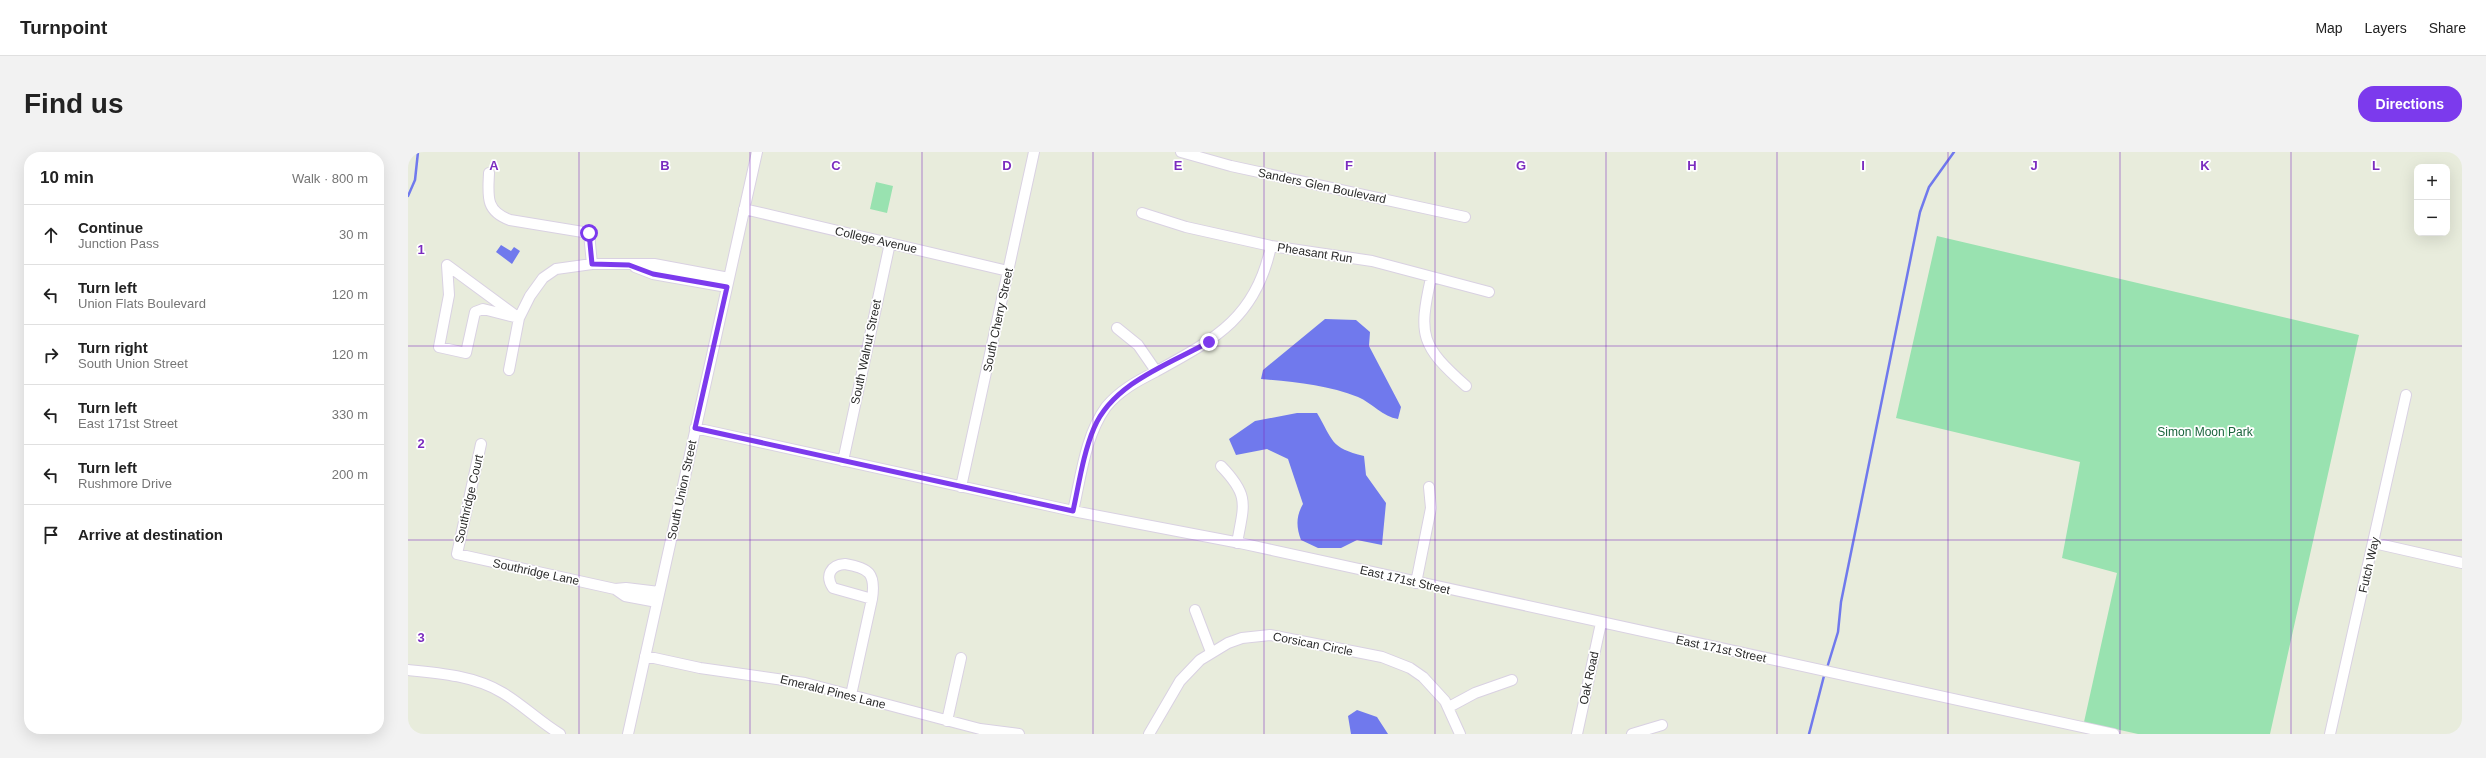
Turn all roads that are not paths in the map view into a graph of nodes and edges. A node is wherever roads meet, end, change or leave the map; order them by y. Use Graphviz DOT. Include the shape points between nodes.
graph roads {
  1 [pos="757,152"];
  2 [pos="1034,152"];
  3 [pos="1181,152"];
  4 [pos="489,173"];
  5 [pos="744,210"];
  6 [pos="1142,213"];
  7 [pos="1465,216"];
  8 [pos="890,243"];
  9 [pos="1272,246"];
  10 [pos="592,264"];
  11 [pos="1008,271"];
  12 [pos="1431,278"];
  13 [pos="728,283"];
  14 [pos="1489,292"];
  15 [pos="519,318"];
  16 [pos="1117,328"];
  17 [pos="509,370"];
  18 [pos="1156,371"];
  19 [pos="1466,386"];
  20 [pos="2406,395"];
  21 [pos="695,428"];
  22 [pos="481,444"];
  23 [pos="844,461"];
  24 [pos="1220,466"];
  25 [pos="1430,486"];
  26 [pos="961,487"];
  27 [pos="1073,511"];
  28 [pos="1237,543"];
  29 [pos="2374,543"];
  30 [pos="456,554"];
  31 [pos="2462,563"];
  32 [pos="1416,583"];
  33 [pos="658,597"];
  34 [pos="872,599"];
  35 [pos="1194,610"];
  36 [pos="1601,623"];
  37 [pos="1211,652"];
  38 [pos="645,656"];
  39 [pos="961,658"];
  40 [pos="408,670"];
  41 [pos="1512,680"];
  42 [pos="851,695"];
  43 [pos="1449,708"];
  44 [pos="947,721"];
  45 [pos="1662,726"];
  46 [pos="560,734"];
  47 [pos="628,734"];
  48 [pos="1019,734"];
  49 [pos="1150,734"];
  50 [pos="1460,734"];
  51 [pos="1580,734"];
  52 [pos="1632,734"];
  53 [pos="2114,734"];
  54 [pos="2330,734"];
  1 -- 5 [label="street, South Union Street"];
  2 -- 11 [label="street, South Cherry Street"];
  3 -- 7 [label="street, Sanders Glen Boulevard" via="1231,166"];
  4 -- 10 [label="street" via="489,203 499,216 589,233"];
  5 -- 8 [label="street, College Avenue"];
  5 -- 13 [label="street, South Union Street"];
  6 -- 9 [label="street, Pheasant Run" via="1186,227"];
  8 -- 11 [label="street, College Avenue"];
  8 -- 23 [label="street, South Walnut Street"];
  9 -- 12 [label="street, Pheasant Run" via="1372,261"];
  9 -- 18 [label="street" via="1258,286 1237,318 1209,342"];
  10 -- 13 [label="street" via="629,265 653,274"];
  10 -- 15 [label="street" via="556,269 543,278"];
  11 -- 26 [label="street, South Cherry Street"];
  12 -- 14 [label="street, Pheasant Run"];
  12 -- 19 [label="street" via="1423,319 1427,342 1439,361"];
  13 -- 21 [label="street, South Union Street"];
  15 -- 15 [label="street" via="483,309 475,312 466,353 439,347 449,295 447,265"];
  15 -- 17 [label="street"];
  16 -- 18 [label="street" via="1138,345"];
  18 -- 27 [label="street" via="1125,389 1100,416 1089,442"];
  20 -- 29 [label="street, Futch Way"];
  21 -- 23 [label="street, East 171st Street"];
  21 -- 33 [label="street, South Union Street"];
  22 -- 30 [label="street, Southridge Court"];
  23 -- 26 [label="street, East 171st Street"];
  24 -- 28 [label="street" via="1236,482 1243,500"];
  25 -- 32 [label="street" via="1431,508"];
  26 -- 27 [label="street, East 171st Street"];
  27 -- 28 [label="street, East 171st Street"];
  28 -- 32 [label="street, East 171st Street"];
  29 -- 31 [label="street"];
  29 -- 54 [label="street, Futch Way"];
  30 -- 33 [label="street, Southridge Lane" via="615,589 625,596"];
  32 -- 36 [label="street, East 171st Street"];
  33 -- 38 [label="street, South Union Street"];
  34 -- 34 [label="street" via="873,580 866,570 845,564 832,568 829,579 833,588"];
  34 -- 42 [label="street"];
  35 -- 37 [label="street"];
  36 -- 51 [label="street, Oak Road"];
  36 -- 53 [label="street, East 171st Street"];
  37 -- 43 [label="street, Corsican Circle" via="1242,638 1270,635 1382,657 1423,677"];
  37 -- 49 [label="street, Corsican Circle" via="1180,681"];
  38 -- 42 [label="street, Emerald Pines Lane" via="700,668 784,679"];
  38 -- 47 [label="street, South Union Street"];
  39 -- 44 [label="street"];
  40 -- 46 [label="street" via="452,675 493,688 516,701"];
  41 -- 43 [label="street" via="1475,693"];
  42 -- 44 [label="street, Emerald Pines Lane"];
  43 -- 50 [label="street, Corsican Circle"];
  44 -- 48 [label="street, Emerald Pines Lane" via="980,729"];
  45 -- 52 [label="street"];
}
